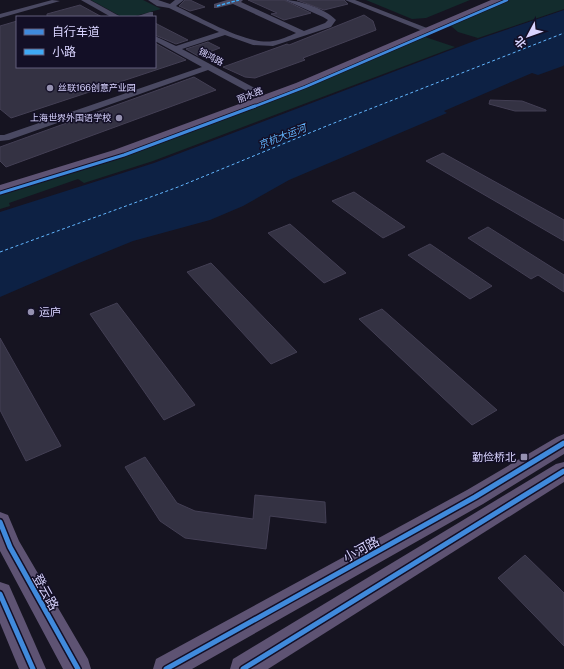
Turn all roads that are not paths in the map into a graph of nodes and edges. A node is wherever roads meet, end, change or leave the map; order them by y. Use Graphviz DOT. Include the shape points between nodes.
graph roads {
  1 [pos="35,0"];
  2 [pos="85,0"];
  3 [pos="152,0"];
  4 [pos="180,0"];
  5 [pos="235,0"];
  6 [pos="289,0"];
  7 [pos="349,0"];
  8 [pos="482,0"];
  9 [pos="499,0"];
  10 [pos="56,1"];
  11 [pos="171,6"];
  12 [pos="217,6"];
  13 [pos="0,9"];
  14 [pos="150,14"];
  15 [pos="0,16"];
  16 [pos="115,16"];
  17 [pos="143,16"];
  18 [pos="423,28"];
  19 [pos="226,32"];
  20 [pos="304,34"];
  21 [pos="156,38"];
  22 [pos="175,48"];
  23 [pos="209,67"];
  24 [pos="257,93"];
  25 [pos="0,138"];
  26 [pos="0,181"];
  27 [pos="0,190"];
  28 [pos="564,443"];
  29 [pos="564,471"];
  30 [pos="0,522"];
  31 [pos="0,594"];
  32 [pos="33,669"];
  33 [pos="78,669"];
  34 [pos="166,669"];
  35 [pos="243,669"];
  1 -- 13 [label="street"];
  2 -- 16 [label="street"];
  3 -- 11 [label="street"];
  4 -- 11 [label="street"];
  5 -- 12 [label="street"];
  5 -- 20 [label="street"];
  6 -- 20 [label="street" via="326,15 332,20 328,25"];
  7 -- 18 [label="street"];
  8 -- 18 [label="main road, 丽水路"];
  9 -- 18 [label="main road, 丽水路"];
  10 -- 15 [label="street"];
  11 -- 19 [label="street"];
  14 -- 17 [label="street"];
  18 -- 24 [label="main road, 丽水路"];
  18 -- 27 [label="main road, 丽水路" via="300,85 119,153"];
  19 -- 20 [label="street" via="254,43 273,44"];
  19 -- 22 [label="street"];
  21 -- 22 [label="street, 锦鸿路"];
  22 -- 23 [label="street, 锦鸿路"];
  23 -- 24 [label="street, 锦鸿路"];
  23 -- 25 [label="street"];
  24 -- 26 [label="main road, 丽水路" via="110,147"];
  28 -- 34 [label="main road, 小河路" via="475,497"];
  29 -- 35 [label="main road"];
  30 -- 33 [label="main road, 登云路" via="10,547"];
  31 -- 32 [label="main road"];
}
